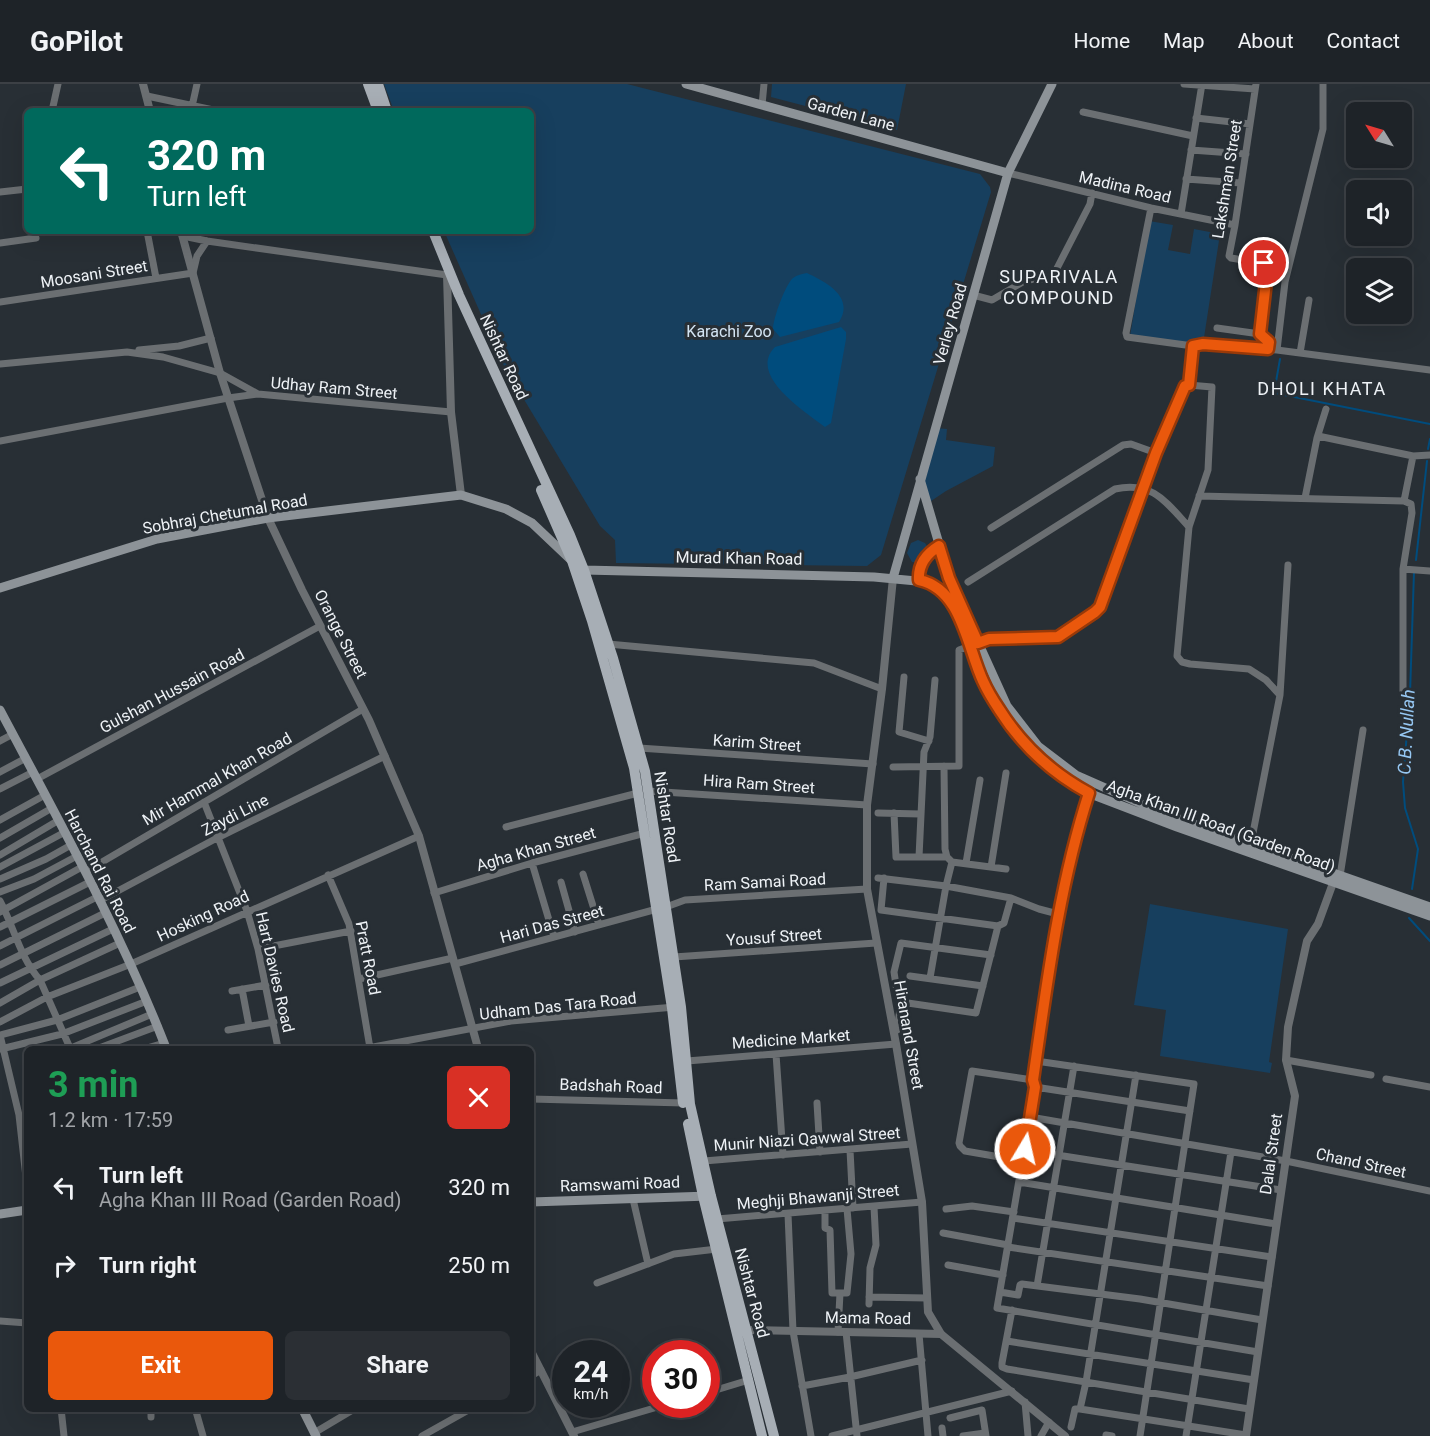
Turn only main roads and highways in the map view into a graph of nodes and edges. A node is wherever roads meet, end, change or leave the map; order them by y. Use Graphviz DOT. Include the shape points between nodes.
graph roads {
  1 [pos="368,84"];
  2 [pos="378,84"];
  3 [pos="686,84"];
  4 [pos="1052,84"];
  5 [pos="377,108"];
  6 [pos="386,108"];
  7 [pos="1008,173"];
  8 [pos="429,234"];
  9 [pos="434,234"];
  10 [pos="920,479"];
  11 [pos="572,561"];
  12 [pos="584,570"];
  13 [pos="893,578"];
  14 [pos="0,588"];
  15 [pos="974,645"];
  16 [pos="0,710"];
  17 [pos="3,721"];
  18 [pos="643,792"];
  19 [pos="1336,880"];
  20 [pos="1430,907"];
  21 [pos="662,908"];
  22 [pos="1430,916"];
  23 [pos="677,1007"];
  24 [pos="165,1046"];
  25 [pos="687,1103"];
  26 [pos="707,1196"];
  27 [pos="534,1202"];
  28 [pos="24,1210"];
  29 [pos="0,1214"];
  30 [pos="304,1412"];
  31 [pos="315,1434"];
  32 [pos="762,1436"];
  33 [pos="774,1436"];
  1 -- 5 [label="main road"];
  2 -- 6 [label="main road"];
  3 -- 7 [label="main road, Garden Lane"];
  4 -- 7 [label="main road, Verley Road"];
  7 -- 10 [label="main road, Verley Road"];
  8 -- 11 [label="main road, Nishtar Road"];
  9 -- 12 [label="main road, Nishtar Road"];
  10 -- 13 [label="main road, Verley Road"];
  10 -- 15 [label="main road, Agha Khan III Road (Garden Road)" via="949,578"];
  11 -- 12 [label="main road"];
  11 -- 14 [label="main road, Sobhraj Chetumal Road" via="532,523 506,508 461,495 268,518 157,539"];
  11 -- 18 [label="main road, Nishtar Road"];
  12 -- 13 [label="main road, Murad Khan Road"];
  12 -- 18 [label="main road, Nishtar Road" via="639,748"];
  13 -- 15 [label="main road, Agha Khan III Road (Garden Road)" via="935,586"];
  15 -- 19 [label="main road, Agha Khan III Road (Garden Road)" via="1007,706 1038,746 1076,775"];
  15 -- 19 [label="main road, Agha Khan III Road (Garden Road)" via="982,680 1010,724 1047,766 1089,793"];
  16 -- 17 [label="main road, Harchand Rai Road"];
  17 -- 24 [label="main road, Harchand Rai Road" via="35,775 131,964"];
  18 -- 21 [label="main road, Nishtar Road"];
  18 -- 21 [label="main road, Nishtar Road" via="645,833"];
  19 -- 20 [label="main road, Agha Khan III Road (Garden Road)"];
  19 -- 22 [label="main road, Agha Khan III Road (Garden Road)"];
  21 -- 23 [label="main road, Nishtar Road"];
  21 -- 23 [label="main road, Nishtar Road" via="674,957"];
  23 -- 25 [label="main road, Nishtar Road"];
  23 -- 25 [label="main road, Nishtar Road" via="687,1061"];
  25 -- 26 [label="main road, Nishtar Road"];
  25 -- 26 [label="main road, Nishtar Road" via="704,1161"];
  26 -- 27 [label="main road, Ramswami Road"];
  26 -- 32 [label="main road, Nishtar Road"];
  26 -- 33 [label="main road, Nishtar Road" via="717,1219"];
  28 -- 29 [label="main road"];
  30 -- 31 [label="main road"];
}
